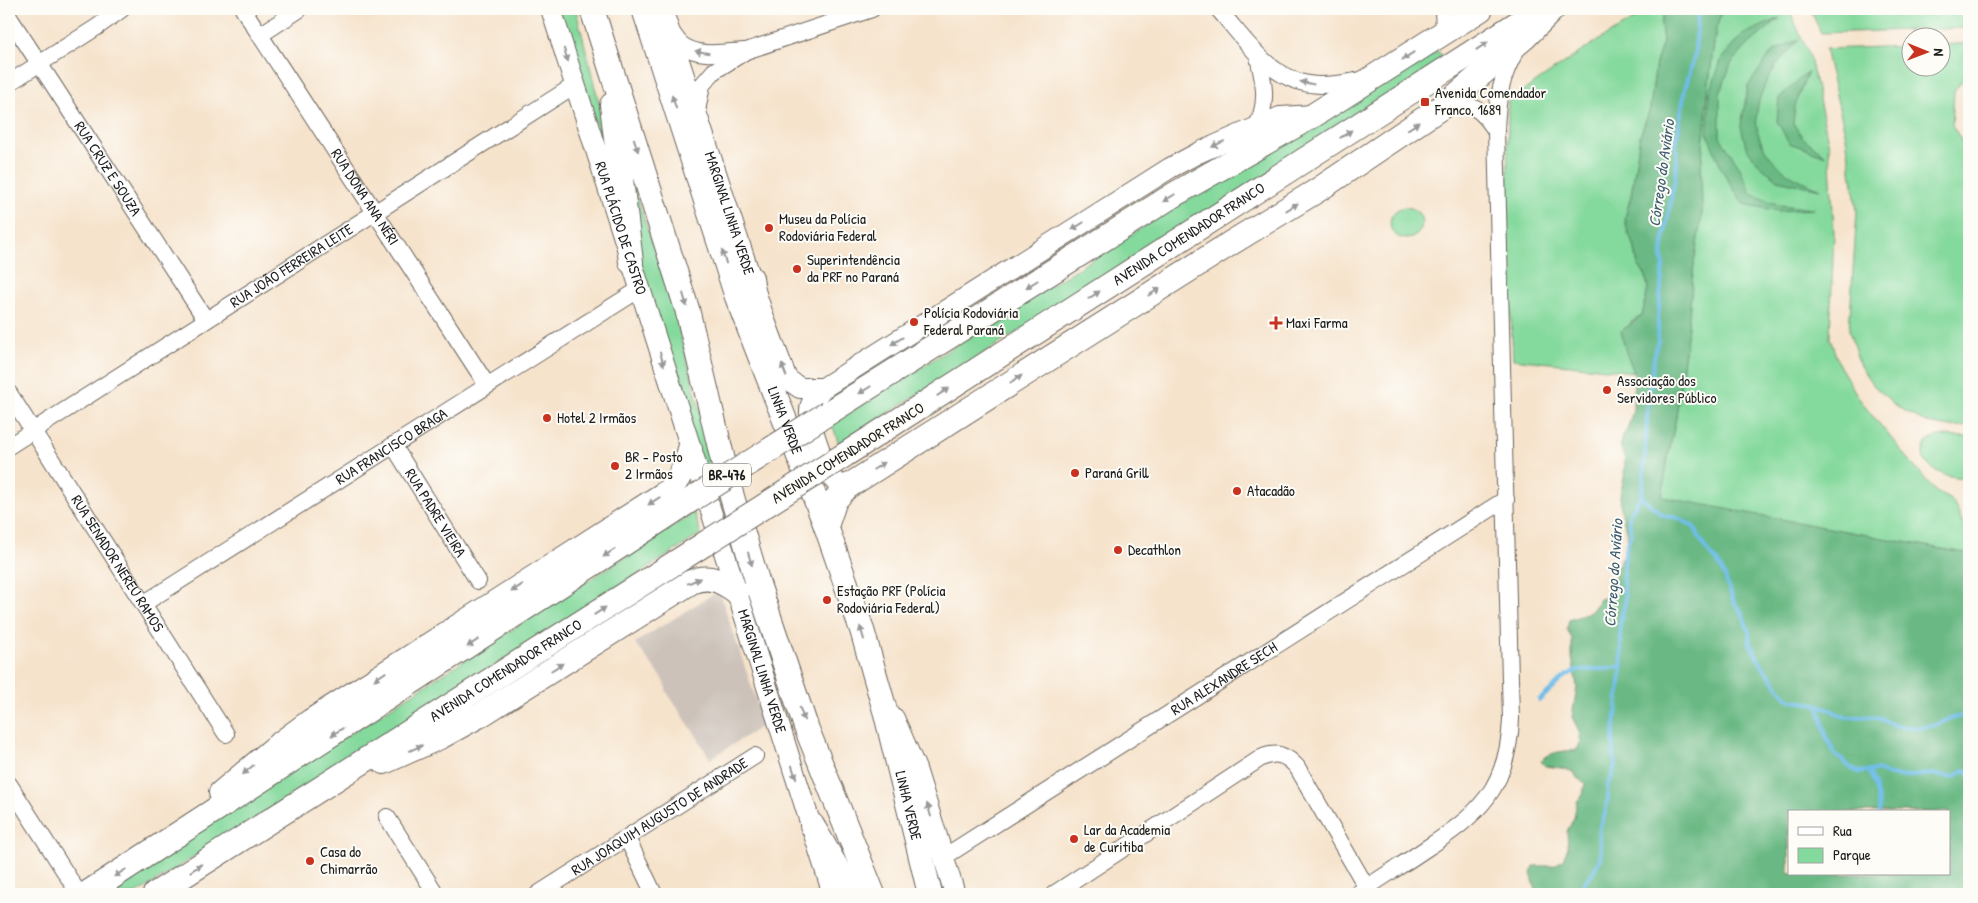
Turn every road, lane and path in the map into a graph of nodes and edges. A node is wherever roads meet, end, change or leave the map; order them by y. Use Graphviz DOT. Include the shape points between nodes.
graph roads {
  1 [pos="122,9"];
  2 [pos="243,9"];
  3 [pos="300,9"];
  4 [pos="551,9"];
  5 [pos="592,9"];
  6 [pos="644,9"];
  7 [pos="662,9"];
  8 [pos="872,9"];
  9 [pos="1218,9"];
  10 [pos="1443,9"];
  11 [pos="1481,9"];
  12 [pos="1540,9"];
  13 [pos="1553,9"];
  14 [pos="9,18"];
  15 [pos="668,28"];
  16 [pos="1444,33"];
  17 [pos="260,35"];
  18 [pos="1525,37"];
  19 [pos="605,49"];
  20 [pos="746,51"];
  21 [pos="1258,57"];
  22 [pos="39,64"];
  23 [pos="1373,78"];
  24 [pos="9,83"];
  25 [pos="575,85"];
  26 [pos="1446,104"];
  27 [pos="1314,115"];
  28 [pos="696,116"];
  29 [pos="1258,126"];
  30 [pos="1496,130"];
  31 [pos="1379,148"];
  32 [pos="1242,156"];
  33 [pos="1260,188"];
  34 [pos="375,212"];
  35 [pos="631,262"];
  36 [pos="751,278"];
  37 [pos="640,289"];
  38 [pos="206,320"];
  39 [pos="764,369"];
  40 [pos="487,385"];
  41 [pos="824,388"];
  42 [pos="9,393"];
  43 [pos="33,431"];
  44 [pos="393,445"];
  45 [pos="9,446"];
  46 [pos="690,449"];
  47 [pos="847,487"];
  48 [pos="1506,500"];
  49 [pos="826,526"];
  50 [pos="478,581"];
  51 [pos="737,592"];
  52 [pos="142,604"];
  53 [pos="876,680"];
  54 [pos="226,734"];
  55 [pos="755,756"];
  56 [pos="9,784"];
  57 [pos="308,797"];
  58 [pos="386,817"];
  59 [pos="812,825"];
  60 [pos="627,838"];
  61 [pos="154,852"];
  62 [pos="944,857"];
  63 [pos="1362,891"];
  64 [pos="79,894"];
  65 [pos="86,894"];
  66 [pos="155,894"];
  67 [pos="436,894"];
  68 [pos="538,894"];
  69 [pos="654,894"];
  70 [pos="834,894"];
  71 [pos="852,894"];
  72 [pos="872,894"];
  73 [pos="930,894"];
  74 [pos="955,894"];
  75 [pos="1054,894"];
  1 -- 22 [label="street"];
  2 -- 17 [label="street, RUA DONA ANA NÉRI"];
  3 -- 17 [label="street"];
  4 -- 25 [label="main road, RUA PLÁCIDO DE CASTRO, one-way"];
  5 -- 19 [label="highway, BR-476"];
  39 -- 6 [label="highway, LINHA VERDE, one-way" via="737,297"];
  7 -- 15 [label="main road, MARGINAL LINHA VERDE"];
  8 -- 20 [label="street"];
  9 -- 21 [label="street"];
  10 -- 16 [label="street"];
  11 -- 16 [label="highway"];
  33 -- 12 [label="highway, AVENIDA COMENDADOR FRANCO, one-way"];
  13 -- 18 [label="highway"];
  14 -- 22 [label="street, RUA CRUZ E SOUZA"];
  20 -- 15 [label="street, one-way" via="705,54 694,51 682,45"];
  15 -- 28 [label="main road, MARGINAL LINHA VERDE"];
  16 -- 23 [label="highway, one-way"];
  17 -- 34 [label="street, RUA DONA ANA NÉRI"];
  18 -- 26 [label="highway"];
  18 -- 30 [label="street" via="1502,80"];
  19 -- 35 [label="highway"];
  19 -- 72 [label="highway, BR-476, one-way" via="687,309 730,490 754,570 806,727"];
  20 -- 28 [label="street" via="714,71 702,85"];
  23 -- 21 [label="street, one-way" via="1311,84 1278,72"];
  21 -- 29 [label="street" via="1265,106"];
  22 -- 24 [label="street"];
  22 -- 38 [label="street, RUA CRUZ E SOUZA"];
  23 -- 27 [label="highway"];
  25 -- 34 [label="street, RUA JOÃO FERREIRA LEITE"];
  25 -- 35 [label="main road, RUA PLÁCIDO DE CASTRO"];
  26 -- 30 [label="street" via="1466,104 1477,108"];
  31 -- 26 [label="highway, one-way"];
  27 -- 29 [label="main road" via="1280,117"];
  27 -- 32 [label="highway"];
  28 -- 36 [label="main road, MARGINAL LINHA VERDE"];
  29 -- 32 [label="street"];
  29 -- 41 [label="main road, one-way" via="1170,168"];
  30 -- 48 [label="street"];
  31 -- 33 [label="highway" via="1344,153"];
  47 -- 31 [label="highway, one-way" via="1310,195"];
  32 -- 61 [label="highway, one-way, bridge" via="1175,194 694,498"];
  57 -- 33 [label="highway, AVENIDA COMENDADOR FRANCO, one-way, bridge"];
  34 -- 38 [label="street, RUA JOÃO FERREIRA LEITE"];
  34 -- 40 [label="street, RUA DONA ANA NÉRI"];
  35 -- 37 [label="main road, RUA PLÁCIDO DE CASTRO"];
  36 -- 39 [label="highway"];
  41 -- 36 [label="main road, MARGINAL LINHA VERDE, one-way" via="800,388 787,379"];
  37 -- 40 [label="street, RUA FRANCISCO BRAGA"];
  37 -- 46 [label="main road, RUA PLÁCIDO DE CASTRO, one-way"];
  38 -- 43 [label="street, RUA JOÃO FERREIRA LEITE"];
  39 -- 49 [label="highway, LINHA VERDE"];
  40 -- 44 [label="street, RUA FRANCISCO BRAGA"];
  41 -- 47 [label="main road" via="810,405 812,428 832,478"];
  42 -- 43 [label="street, RUA SENADOR NEREU RAMOS"];
  43 -- 45 [label="street, RUA JOÃO FERREIRA LEITE"];
  43 -- 52 [label="street, RUA SENADOR NEREU RAMOS"];
  44 -- 50 [label="street, RUA PADRE VIEIRA"];
  44 -- 52 [label="street, RUA FRANCISCO BRAGA"];
  46 -- 51 [label="main road, MARGINAL LINHA VERDE"];
  46 -- 61 [label="highway, one-way" via="682,475 667,492 293,733"];
  47 -- 49 [label="highway" via="831,507"];
  48 -- 62 [label="street, RUA ALEXANDRE SECH"];
  48 -- 63 [label="street" via="1511,720 1505,764 1490,794 1467,820"];
  53 -- 49 [label="highway, LINHA VERDE, one-way"];
  57 -- 51 [label="highway, one-way" via="459,727 699,578 723,582"];
  51 -- 59 [label="main road, MARGINAL LINHA VERDE, one-way"];
  52 -- 54 [label="street, RUA SENADOR NEREU RAMOS"];
  62 -- 53 [label="main road, one-way" via="916,769"];
  53 -- 73 [label="highway, LINHA VERDE"];
  55 -- 60 [label="street, RUA JOAQUIM AUGUSTO DE ANDRADE"];
  56 -- 64 [label="street"];
  66 -- 57 [label="highway, AVENIDA COMENDADOR FRANCO, one-way"];
  58 -- 67 [label="street"];
  59 -- 70 [label="main road, MARGINAL LINHA VERDE"];
  59 -- 71 [label="highway"];
  60 -- 68 [label="street, RUA JOAQUIM AUGUSTO DE ANDRADE"];
  60 -- 69 [label="street"];
  61 -- 65 [label="highway, one-way"];
  62 -- 74 [label="main road"];
  63 -- 75 [label="street" via="1297,767 1286,757 1270,754"];
}
